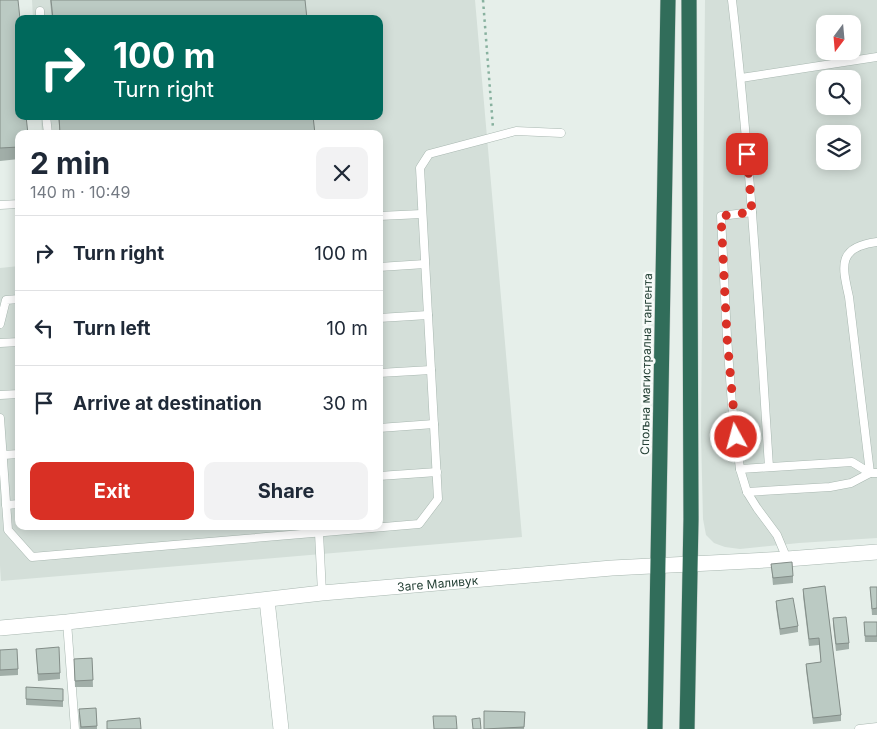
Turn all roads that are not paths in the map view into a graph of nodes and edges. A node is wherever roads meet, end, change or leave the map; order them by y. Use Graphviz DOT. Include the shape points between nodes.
graph roads {
  1 [pos="668,0"];
  2 [pos="689,0"];
  3 [pos="732,0"];
  4 [pos="877,57"];
  5 [pos="741,78"];
  6 [pos="561,133"];
  7 [pos="15,204"];
  8 [pos="0,205"];
  9 [pos="752,212"];
  10 [pos="422,214"];
  11 [pos="383,216"];
  12 [pos="877,242"];
  13 [pos="425,264"];
  14 [pos="383,267"];
  15 [pos="15,299"];
  16 [pos="428,315"];
  17 [pos="383,318"];
  18 [pos="0,324"];
  19 [pos="15,342"];
  20 [pos="0,343"];
  21 [pos="431,370"];
  22 [pos="383,373"];
  23 [pos="15,394"];
  24 [pos="0,395"];
  25 [pos="0,418"];
  26 [pos="434,424"];
  27 [pos="383,428"];
  28 [pos="15,454"];
  29 [pos="3,455"];
  30 [pos="769,467"];
  31 [pos="740,468"];
  32 [pos="437,472"];
  33 [pos="873,473"];
  34 [pos="383,476"];
  35 [pos="747,492"];
  36 [pos="15,504"];
  37 [pos="6,505"];
  38 [pos="383,527"];
  39 [pos="344,530"];
  40 [pos="319,532"];
  41 [pos="877,552"];
  42 [pos="787,559"];
  43 [pos="691,564"];
  44 [pos="658,565"];
  45 [pos="322,593"];
  46 [pos="267,600"];
  47 [pos="67,622"];
  48 [pos="0,628"];
  49 [pos="877,727"];
  50 [pos="75,729"];
  51 [pos="280,729"];
  52 [pos="655,729"];
  53 [pos="687,729"];
  54 [pos="859,729"];
  1 -- 44 [label="highway, Спољна магистрална тангента"];
  2 -- 43 [label="highway"];
  3 -- 5 [label="lane"];
  4 -- 5 [label="lane"];
  5 -- 9 [label="lane"];
  6 -- 10 [label="lane" via="516,131 429,154 420,168"];
  7 -- 8 [label="lane"];
  9 -- 30 [label="lane"];
  9 -- 31 [label="lane" via="721,216 732,405"];
  10 -- 11 [label="lane"];
  10 -- 13 [label="lane"];
  12 -- 33 [label="lane" via="856,247 848,253 844,270"];
  13 -- 14 [label="lane"];
  13 -- 16 [label="lane"];
  15 -- 18 [label="lane" via="6,300"];
  16 -- 17 [label="lane"];
  16 -- 21 [label="lane"];
  19 -- 20 [label="lane"];
  21 -- 22 [label="lane"];
  21 -- 26 [label="lane"];
  23 -- 24 [label="lane"];
  25 -- 29 [label="lane"];
  26 -- 27 [label="lane"];
  26 -- 32 [label="lane"];
  28 -- 29 [label="lane"];
  29 -- 37 [label="lane"];
  30 -- 31 [label="lane"];
  30 -- 33 [label="lane" via="852,462"];
  31 -- 35 [label="lane"];
  32 -- 34 [label="lane"];
  32 -- 38 [label="lane" via="438,499 419,524"];
  33 -- 35 [label="lane" via="852,484 830,488"];
  35 -- 42 [label="lane" via="777,535"];
  36 -- 37 [label="lane"];
  37 -- 40 [label="lane" via="8,530 32,557"];
  39 -- 40 [label="lane"];
  40 -- 45 [label="lane"];
  41 -- 42 [label="street, Заге Маливук"];
  42 -- 43 [label="street, Заге Маливук"];
  43 -- 44 [label="street, Заге Маливук"];
  43 -- 53 [label="highway"];
  44 -- 45 [label="street, Заге Маливук"];
  44 -- 52 [label="highway, Спољна магистрална тангента"];
  45 -- 46 [label="street, Заге Маливук"];
  46 -- 47 [label="street, Заге Маливук"];
  46 -- 51 [label="street"];
  47 -- 48 [label="street, Заге Маливук"];
  47 -- 50 [label="lane"];
  49 -- 54 [label="lane"];
}
